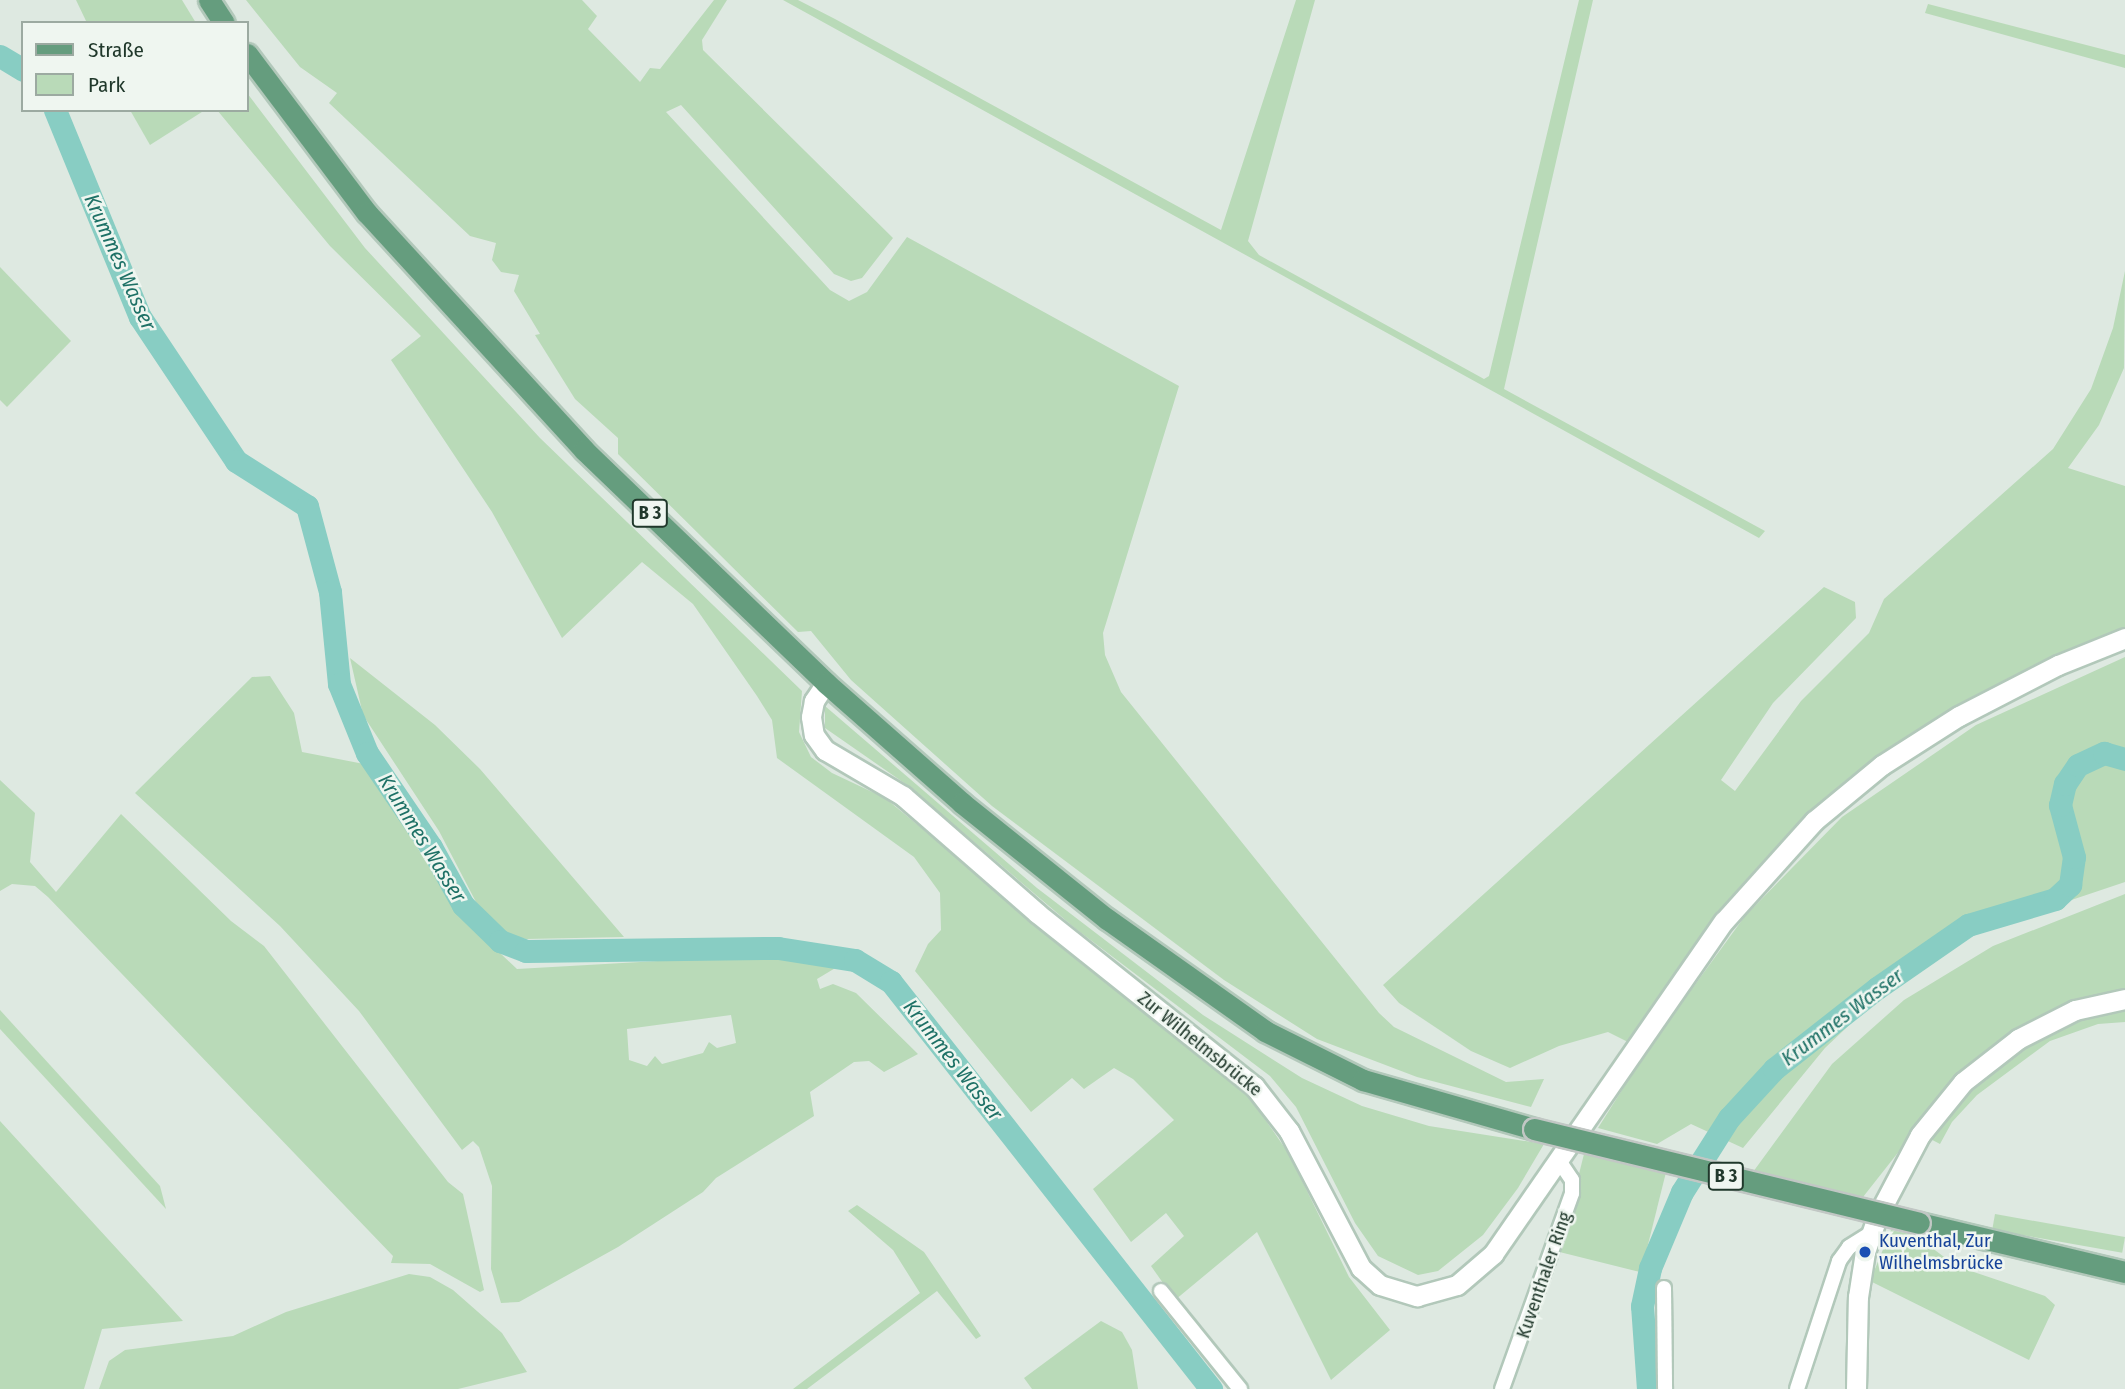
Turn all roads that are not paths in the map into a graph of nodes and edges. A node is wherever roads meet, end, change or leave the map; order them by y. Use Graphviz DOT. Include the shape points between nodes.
graph roads {
  1 [pos="209,0"];
  2 [pos="223,21"];
  3 [pos="248,55"];
  4 [pos="2125,638"];
  5 [pos="826,683"];
  6 [pos="2125,999"];
  7 [pos="1574,1140"];
  8 [pos="1560,1162"];
  9 [pos="1878,1215"];
  10 [pos="1870,1234"];
  11 [pos="2125,1272"];
  12 [pos="1664,1288"];
  13 [pos="1160,1291"];
  14 [pos="1240,1389"];
  15 [pos="1502,1389"];
  16 [pos="1665,1389"];
  17 [pos="1797,1389"];
  18 [pos="1856,1389"];
  1 -- 2 [label="main road"];
  3 -- 5 [label="main road, B 3" via="368,213 506,368 584,450"];
  4 -- 7 [label="street, Zur Wilhelmsbrücke" via="2058,665 1959,716 1882,765 1814,821 1724,920"];
  5 -- 8 [label="street, Zur Wilhelmsbrücke" via="814,701 811,717 814,735 825,750 903,796 1037,913 1254,1086 1289,1131 1347,1246 1380,1285 1404,1295 1430,1295 1470,1277 1493,1254"];
  5 -- 11 [label="main road, B 3, bridge" via="962,803 1097,911 1244,1019 1363,1080 1534,1129"];
  6 -- 9 [label="street" via="2075,1010 2018,1038 1963,1082 1920,1135"];
  7 -- 8 [label="street, Zur Wilhelmsbrücke"];
  7 -- 9 [label="street, bridge"];
  8 -- 15 [label="street, Kuventhaler Ring" via="1572,1180 1572,1193"];
  9 -- 10 [label="street"];
  10 -- 17 [label="street" via="1849,1247 1839,1261"];
  10 -- 18 [label="street" via="1858,1297"];
  12 -- 16 [label="street"];
  13 -- 14 [label="street"];
}
